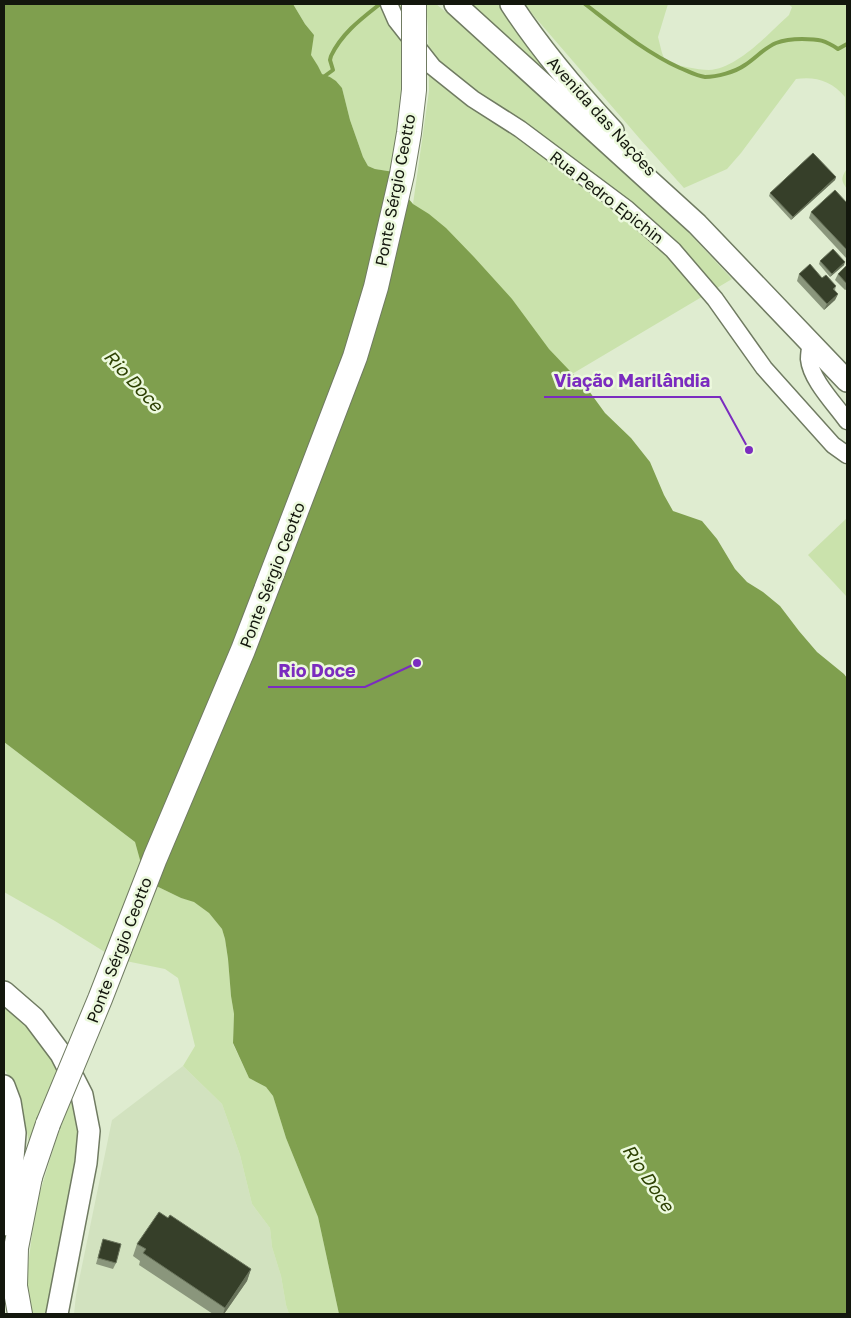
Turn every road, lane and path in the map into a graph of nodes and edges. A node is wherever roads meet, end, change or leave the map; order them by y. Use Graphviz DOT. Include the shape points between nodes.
graph roads {
  1 [pos="389,4"];
  2 [pos="414,4"];
  3 [pos="455,4"];
  4 [pos="511,4"];
  5 [pos="697,224"];
  6 [pos="811,342"];
  7 [pos="847,381"];
  8 [pos="847,421"];
  9 [pos="847,455"];
  10 [pos="4,992"];
  11 [pos="4,1086"];
  12 [pos="30,1177"];
  13 [pos="4,1225"];
  14 [pos="4,1235"];
  15 [pos="20,1314"];
  16 [pos="57,1314"];
  1 -- 9 [label="street, Rua Pedro Epichin" via="396,20 434,67 627,210 673,250 714,299 764,368 833,444"];
  2 -- 12 [label="highway, Ponte Sérgio Ceotto, bridge" via="414,90 408,141 376,287 355,357 244,650 155,858 48,1124"];
  3 -- 5 [label="main road"];
  4 -- 5 [label="main road, Avenida das Nações" via="554,64"];
  5 -- 6 [label="main road"];
  6 -- 7 [label="main road"];
  6 -- 8 [label="street" via="810,359 817,380"];
  10 -- 16 [label="main road" via="34,1018 62,1054 82,1095 89,1131 86,1163"];
  11 -- 13 [label="main road" via="15,1133"];
  12 -- 14 [label="highway"];
  12 -- 15 [label="highway" via="16,1248 15,1286"];
}
